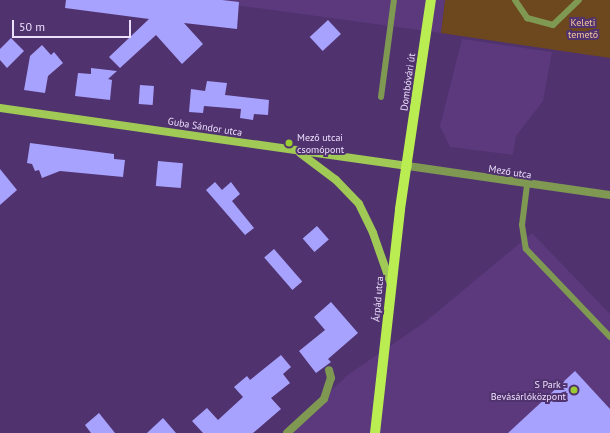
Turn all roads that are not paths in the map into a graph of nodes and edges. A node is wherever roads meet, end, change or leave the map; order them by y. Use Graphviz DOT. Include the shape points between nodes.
graph roads {
  1 [pos="394,0"];
  2 [pos="431,0"];
  3 [pos="515,0"];
  4 [pos="579,0"];
  5 [pos="381,97"];
  6 [pos="0,108"];
  7 [pos="300,153"];
  8 [pos="408,166"];
  9 [pos="527,185"];
  10 [pos="610,196"];
  11 [pos="391,285"];
  12 [pos="610,337"];
  13 [pos="329,370"];
  14 [pos="287,433"];
  15 [pos="375,433"];
  1 -- 5 [label="lane"];
  2 -- 8 [label="main road, Dombóvári út"];
  3 -- 4 [label="lane" via="527,18 552,25"];
  6 -- 7 [label="main road, Guba Sándor utca" via="192,134"];
  7 -- 8 [label="main road, Guba Sándor utca"];
  7 -- 11 [label="main road" via="336,180 359,204 373,232"];
  8 -- 9 [label="street, Mező utca"];
  8 -- 11 [label="main road, Árpád utca"];
  9 -- 10 [label="street, Mező utca"];
  9 -- 12 [label="lane" via="522,224 526,249"];
  11 -- 15 [label="main road, Árpád utca"];
  13 -- 14 [label="street" via="331,378 324,399"];
}
